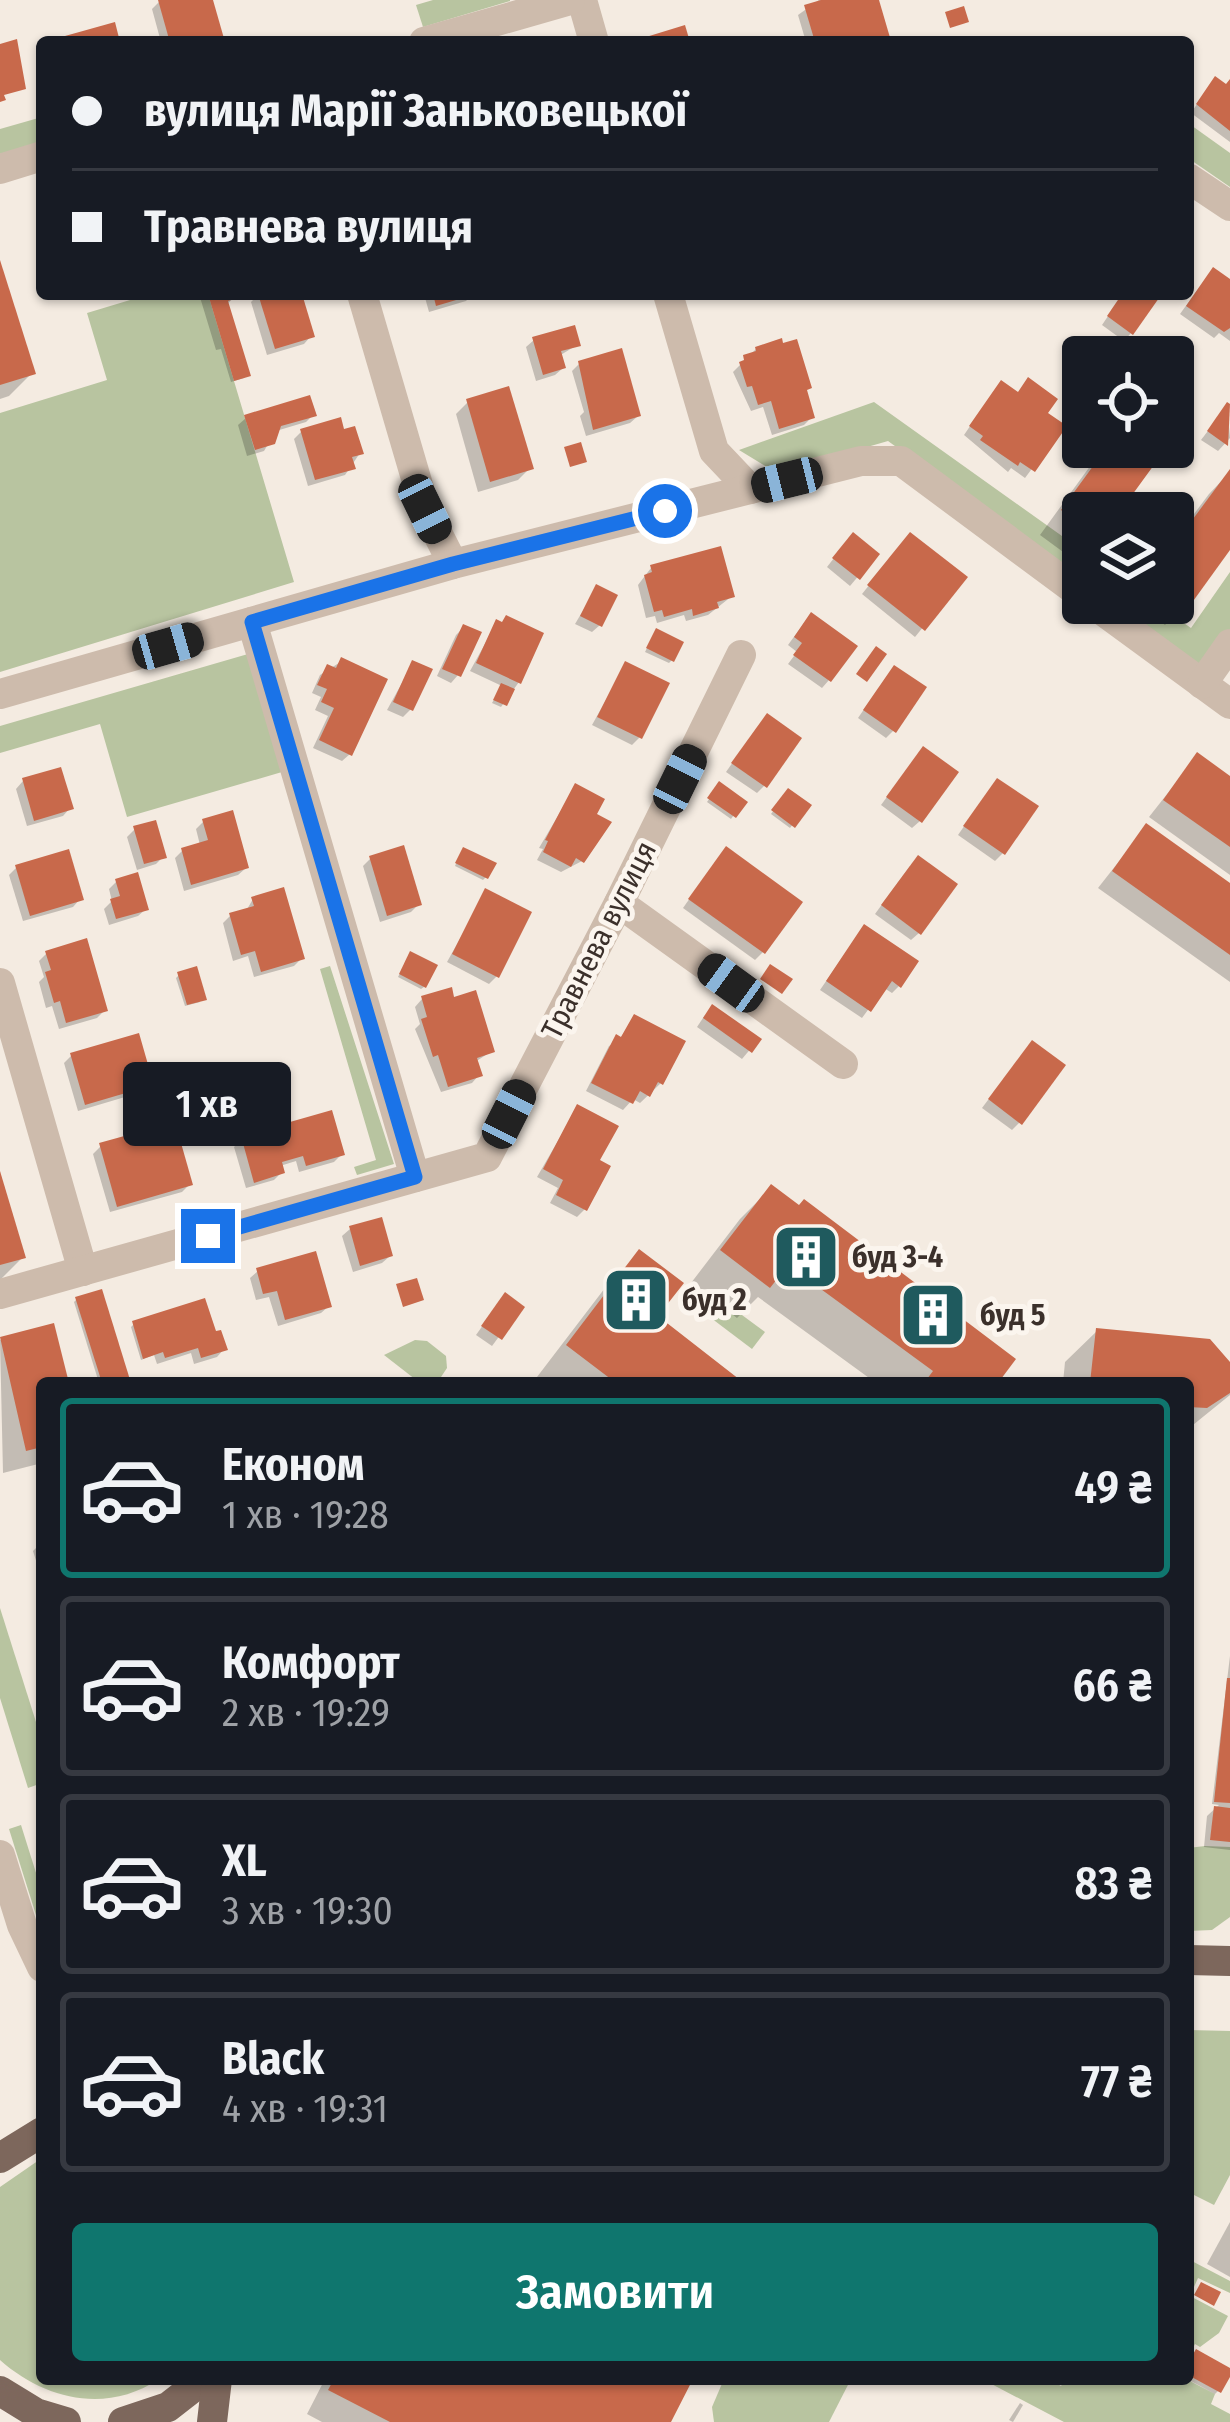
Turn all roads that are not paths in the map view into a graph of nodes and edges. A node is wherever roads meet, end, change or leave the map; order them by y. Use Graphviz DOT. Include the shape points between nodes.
graph roads {
  1 [pos="570,0"];
  2 [pos="582,0"];
  3 [pos="445,36"];
  4 [pos="592,36"];
  5 [pos="36,158"];
  6 [pos="0,169"];
  7 [pos="1194,182"];
  8 [pos="1230,206"];
  9 [pos="364,300"];
  10 [pos="670,300"];
  11 [pos="750,489"];
  12 [pos="453,564"];
  13 [pos="1062,580"];
  14 [pos="252,622"];
  15 [pos="1121,624"];
  16 [pos="1230,644"];
  17 [pos="741,655"];
  18 [pos="1202,684"];
  19 [pos="0,694"];
  20 [pos="1230,704"];
  21 [pos="619,903"];
  22 [pos="0,983"];
  23 [pos="843,1064"];
  24 [pos="415,1177"];
  25 [pos="83,1271"];
  26 [pos="0,1294"];
  27 [pos="0,1856"];
  28 [pos="36,1954"];
  29 [pos="1194,1960"];
  30 [pos="1230,1961"];
  31 [pos="36,2136"];
  32 [pos="0,2158"];
  33 [pos="196,2385"];
  34 [pos="216,2385"];
  35 [pos="0,2391"];
  36 [pos="0,2411"];
  37 [pos="51,2417"];
  38 [pos="123,2422"];
  39 [pos="212,2422"];
  1 -- 3 [label="street"];
  2 -- 4 [label="street"];
  5 -- 6 [label="street"];
  7 -- 8 [label="street"];
  9 -- 12 [label="street" via="425,509"];
  10 -- 11 [label="street" via="714,452"];
  11 -- 12 [label="street"];
  11 -- 13 [label="street" via="861,461 901,461"];
  12 -- 14 [label="street"];
  14 -- 19 [label="street"];
  14 -- 24 [label="street"];
  15 -- 18 [label="street"];
  16 -- 18 [label="street"];
  17 -- 21 [label="street, Травнева вулиця"];
  18 -- 20 [label="street"];
  21 -- 23 [label="street"];
  21 -- 24 [label="street, Травнева вулиця" via="487,1157"];
  22 -- 25 [label="street"];
  24 -- 25 [label="street, Травнева вулиця"];
  25 -- 26 [label="street, Травнева вулиця"];
  27 -- 28 [label="street"];
  29 -- 30 [label="main road"];
  31 -- 32 [label="main road"];
  33 -- 38 [label="main road" via="168,2407"];
  34 -- 39 [label="main road"];
  35 -- 37 [label="main road"];
  36 -- 37 [label="main road"];
}
